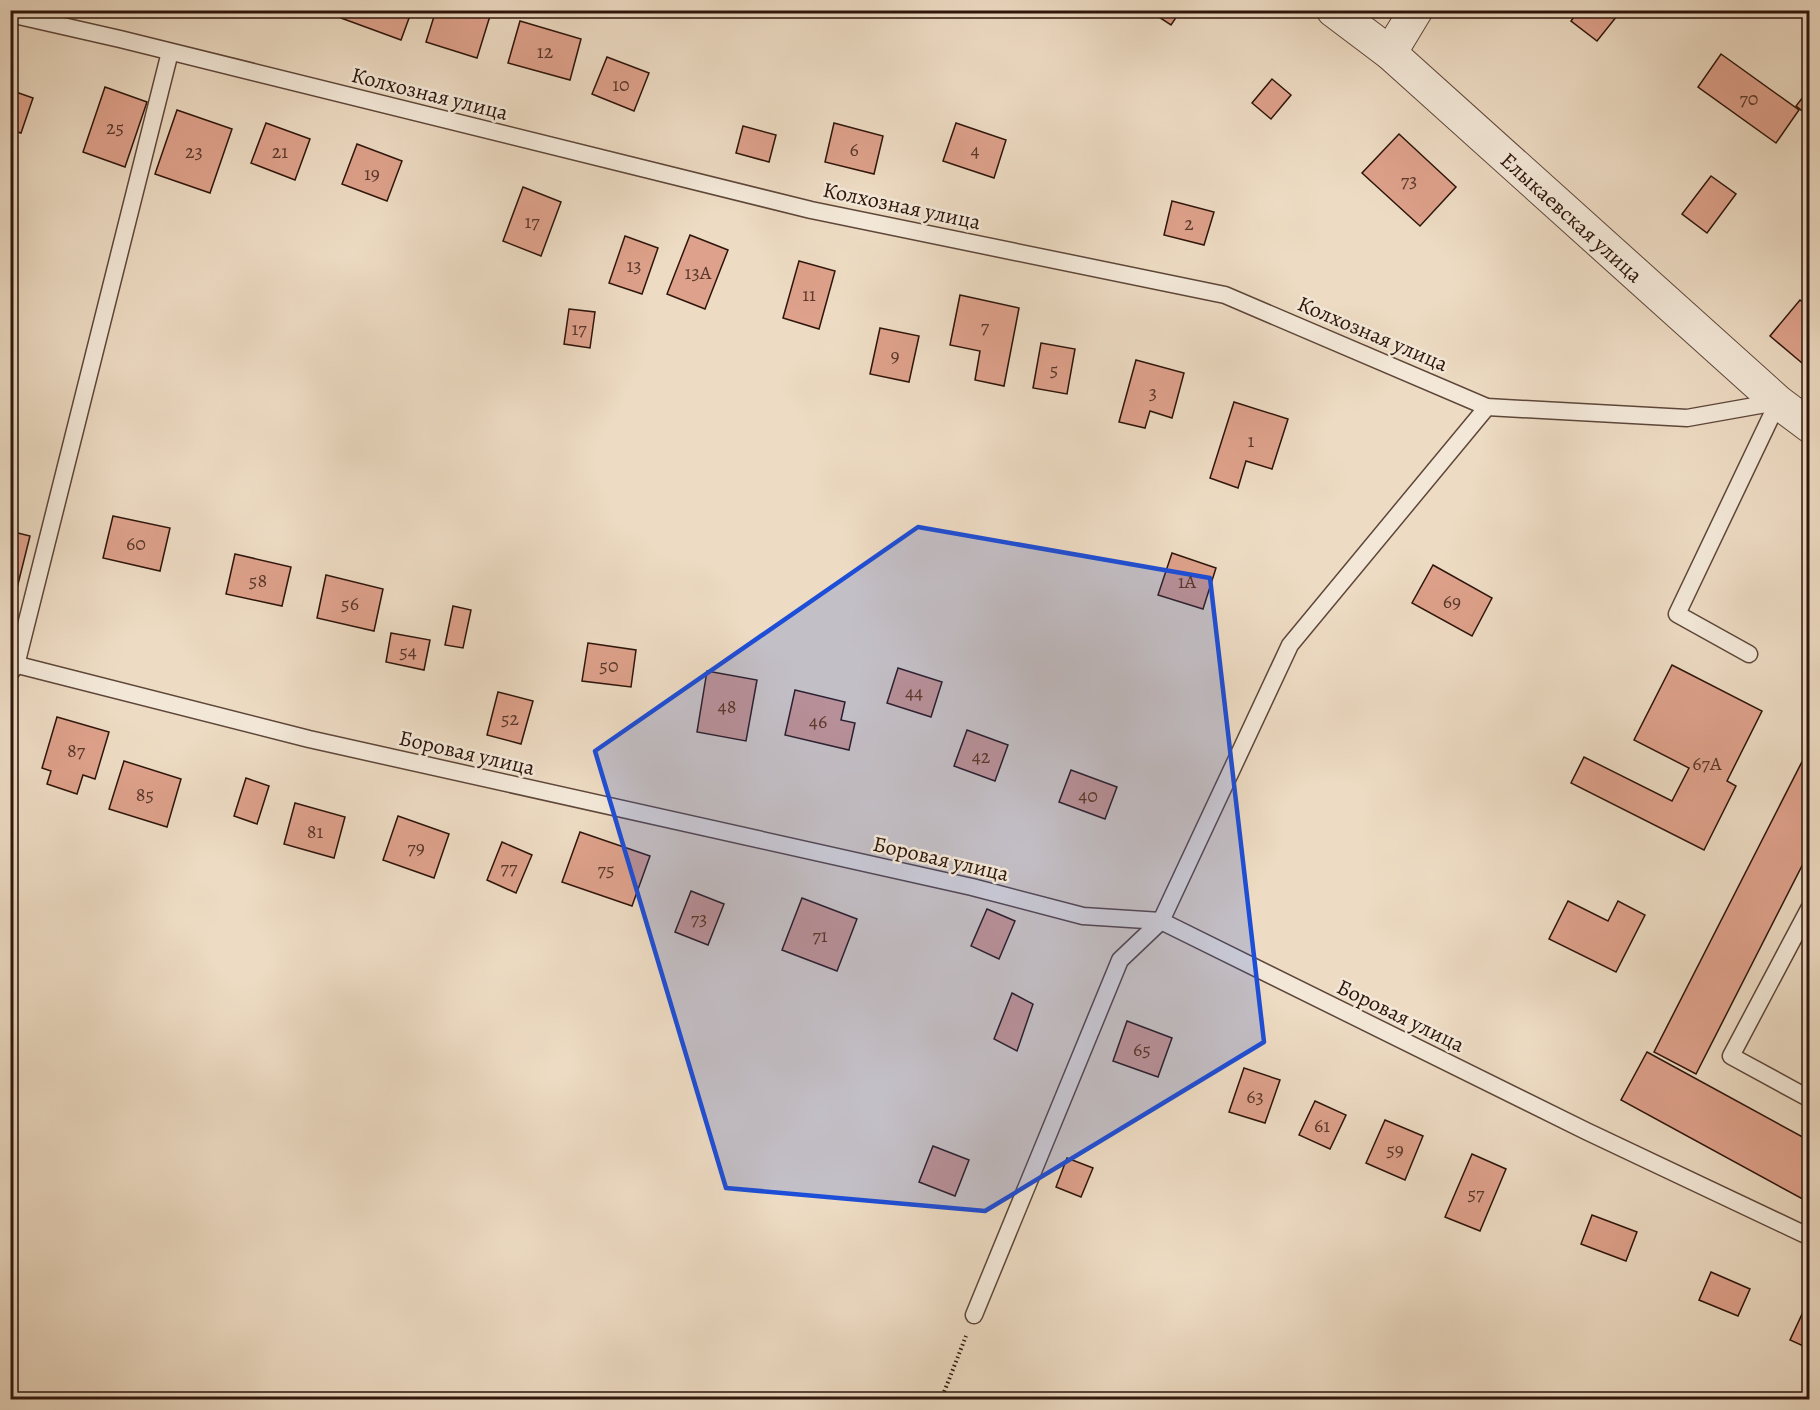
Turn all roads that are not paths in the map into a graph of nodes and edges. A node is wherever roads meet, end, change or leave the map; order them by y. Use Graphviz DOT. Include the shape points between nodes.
graph roads {
  1 [pos="1333,10"];
  2 [pos="1416,10"];
  3 [pos="10,14"];
  4 [pos="170,52"];
  5 [pos="1390,53"];
  6 [pos="1778,402"];
  7 [pos="1487,407"];
  8 [pos="1809,426"];
  9 [pos="1749,654"];
  10 [pos="12,667"];
  11 [pos="1809,907"];
  12 [pos="1161,921"];
  13 [pos="1809,1099"];
  14 [pos="1809,1238"];
  15 [pos="974,1315"];
  1 -- 5 [label="street, Елыкаевская улица"];
  2 -- 5 [label="street"];
  3 -- 4 [label="lane, Колхозная улица"];
  4 -- 7 [label="lane, Колхозная улица" via="811,210 1225,295"];
  4 -- 10 [label="lane"];
  5 -- 6 [label="street, Елыкаевская улица"];
  6 -- 7 [label="lane, Колхозная улица" via="1687,418"];
  6 -- 8 [label="street, Елыкаевская улица"];
  6 -- 9 [label="lane" via="1677,615"];
  7 -- 12 [label="lane" via="1290,645"];
  10 -- 12 [label="lane, Боровая улица" via="1083,916"];
  11 -- 13 [label="lane" via="1731,1056"];
  12 -- 14 [label="lane, Боровая улица"];
  12 -- 15 [label="lane" via="1120,960"];
}
